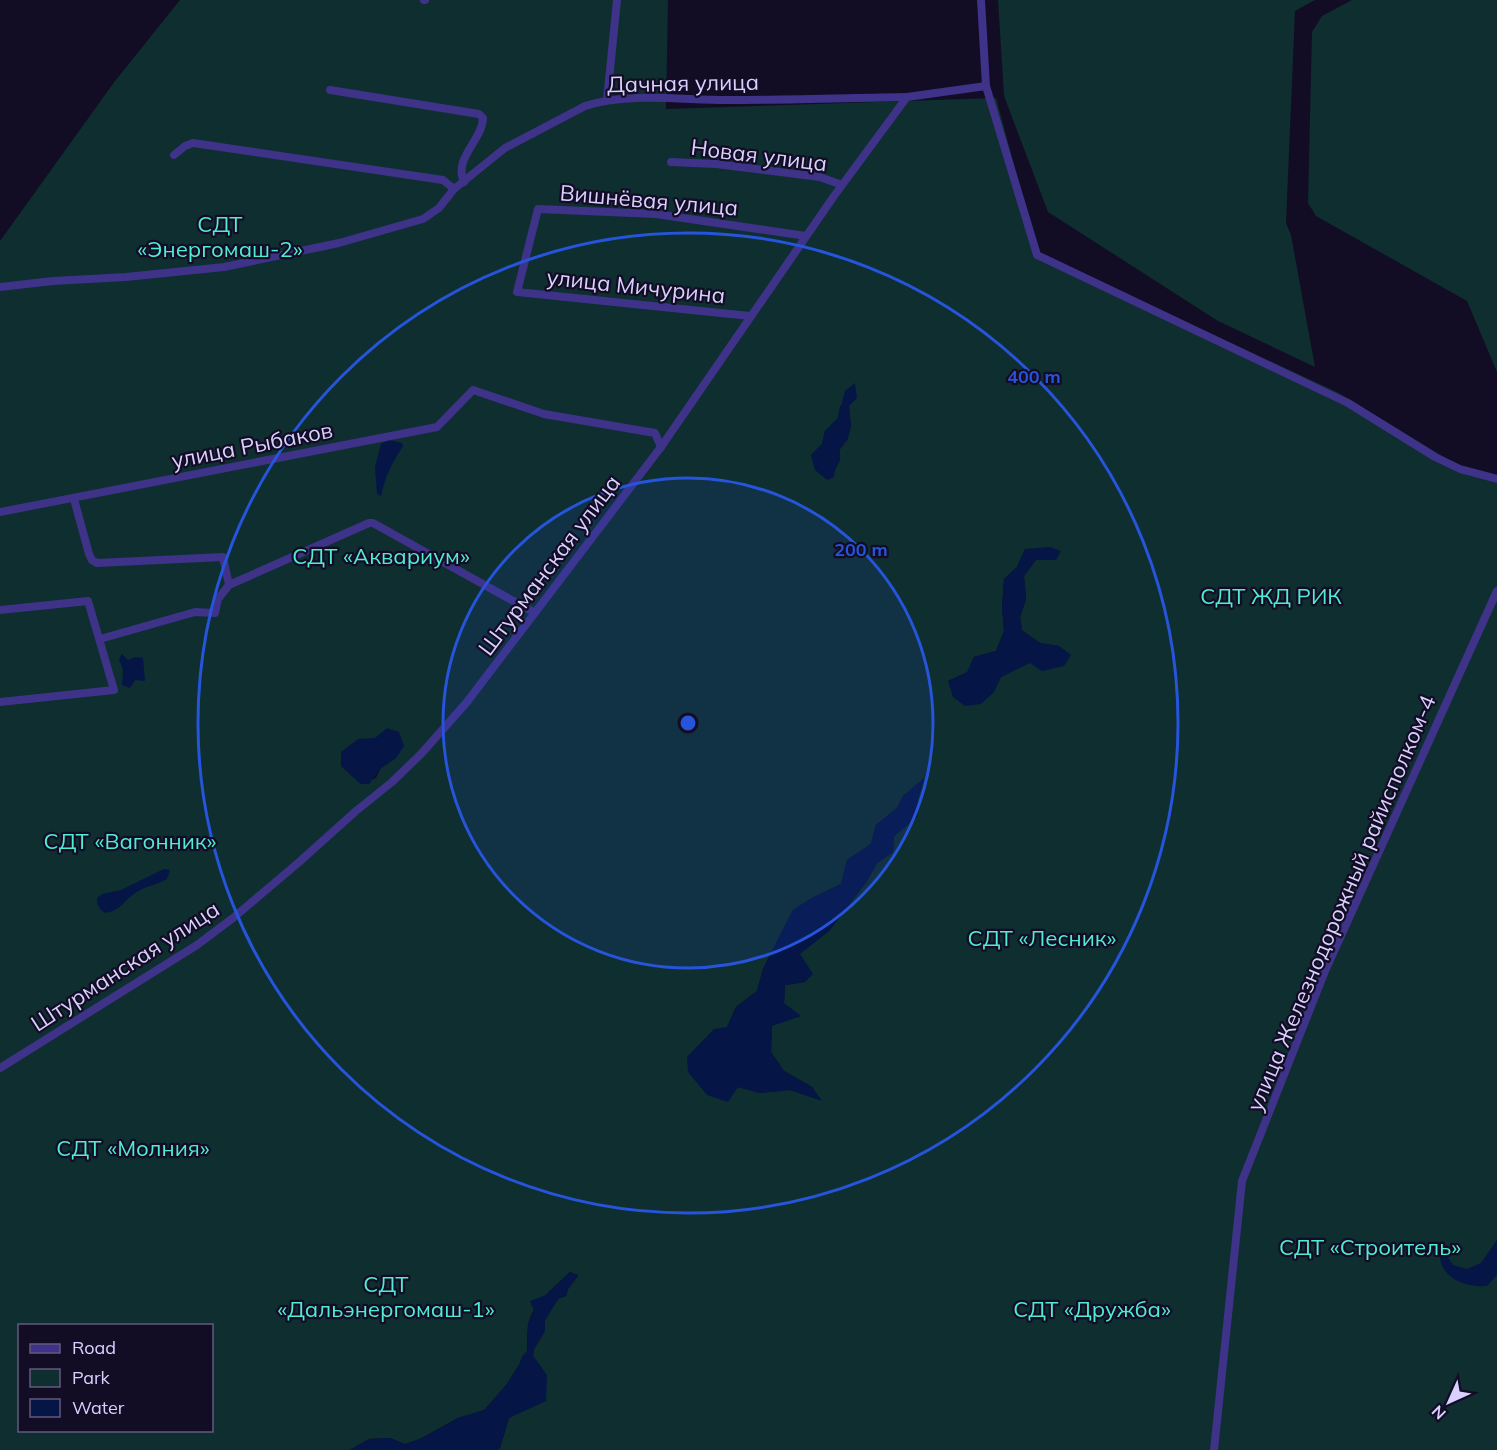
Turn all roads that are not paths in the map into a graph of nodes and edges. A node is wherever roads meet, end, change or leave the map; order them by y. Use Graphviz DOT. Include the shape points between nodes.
graph roads {
  1 [pos="617,0"];
  2 [pos="981,0"];
  3 [pos="986,86"];
  4 [pos="330,90"];
  5 [pos="907,97"];
  6 [pos="607,100"];
  7 [pos="174,155"];
  8 [pos="671,162"];
  9 [pos="464,182"];
  10 [pos="842,185"];
  11 [pos="454,189"];
  12 [pos="806,236"];
  13 [pos="0,287"];
  14 [pos="517,292"];
  15 [pos="750,316"];
  16 [pos="661,447"];
  17 [pos="1497,479"];
  18 [pos="75,499"];
  19 [pos="0,512"];
  20 [pos="229,585"];
  21 [pos="1497,591"];
  22 [pos="0,610"];
  23 [pos="535,613"];
  24 [pos="100,639"];
  25 [pos="0,702"];
  26 [pos="0,1068"];
  27 [pos="1215,1450"];
  1 -- 6 [label="street"];
  2 -- 3 [label="street"];
  3 -- 5 [label="street"];
  3 -- 17 [label="street" via="1037,255 1348,403 1435,457"];
  4 -- 9 [label="street" via="479,114 482,125 462,164"];
  5 -- 6 [label="street, Дачная улица"];
  5 -- 10 [label="street, Штурманская улица"];
  6 -- 9 [label="street, Дачная улица" via="585,106 506,148"];
  7 -- 11 [label="street" via="193,143 443,180"];
  8 -- 10 [label="street, Новая улица" via="820,177"];
  9 -- 11 [label="street, Дачная улица"];
  10 -- 12 [label="street, Штурманская улица"];
  11 -- 13 [label="street, Дачная улица" via="428,217 339,243 224,267"];
  12 -- 14 [label="street, Вишнёвая улица" via="656,214 537,208"];
  12 -- 15 [label="street, Штурманская улица"];
  14 -- 15 [label="street, улица Мичурина"];
  15 -- 16 [label="street, Штурманская улица"];
  16 -- 18 [label="street, улица Рыбаков" via="655,433 544,414 472,390 437,427"];
  16 -- 23 [label="street, Штурманская улица"];
  18 -- 19 [label="street, улица Рыбаков"];
  18 -- 20 [label="street" via="92,560 98,563 224,556"];
  20 -- 23 [label="street" via="371,522"];
  20 -- 24 [label="street" via="218,599 215,613 195,612"];
  21 -- 27 [label="street, улица Железнодорожный райисполком-4" via="1325,971 1242,1181"];
  22 -- 24 [label="street" via="88,601"];
  23 -- 26 [label="street, Штурманская улица" via="467,702 421,754 298,863 197,945"];
  24 -- 25 [label="street" via="114,690"];
}
